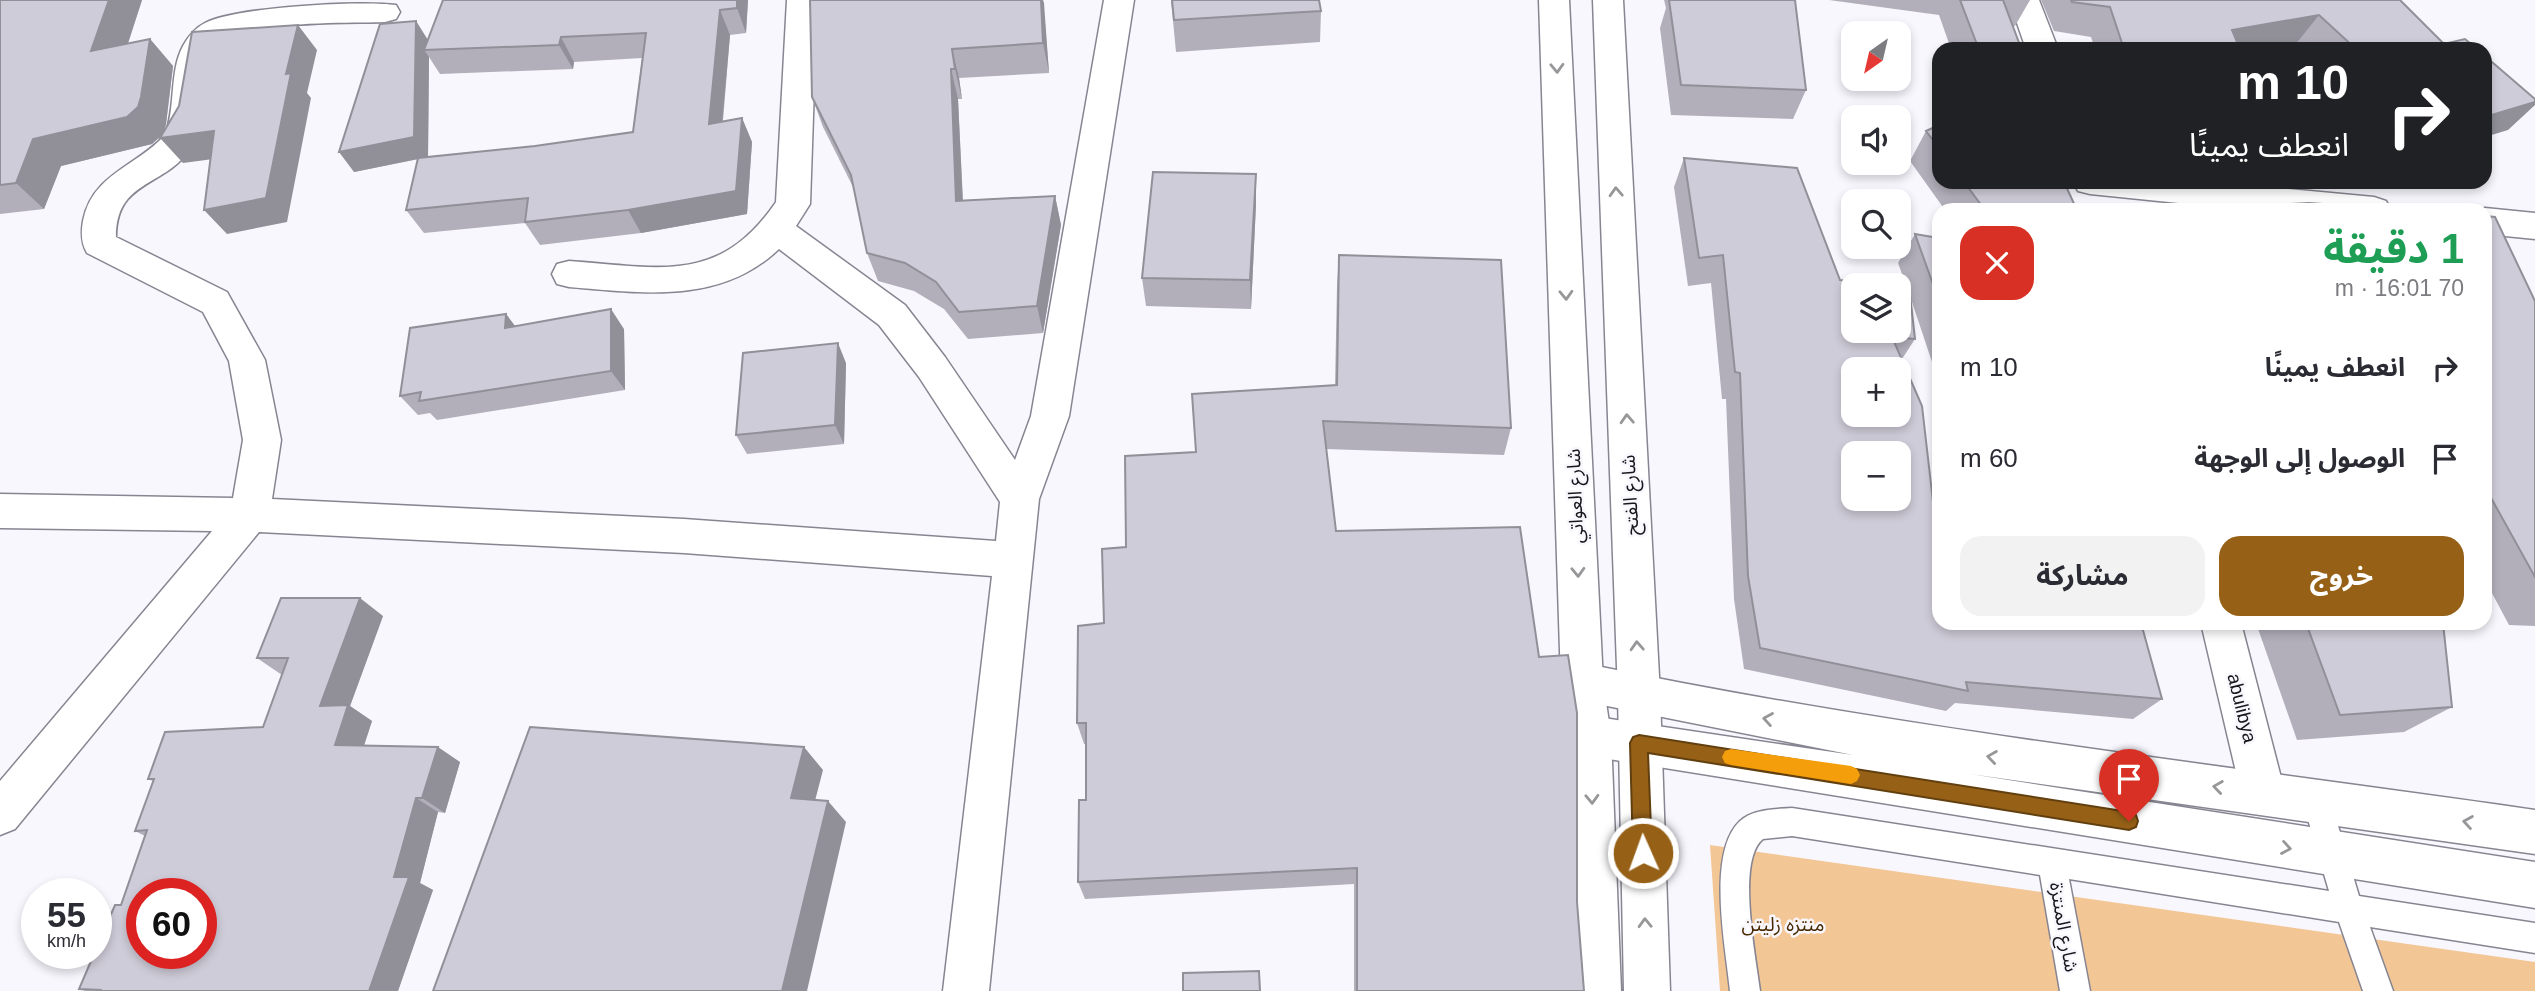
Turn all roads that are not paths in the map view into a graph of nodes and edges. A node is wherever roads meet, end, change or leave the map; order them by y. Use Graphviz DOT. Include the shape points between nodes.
graph roads {
  1 [pos="802,0"];
  2 [pos="1119,0"];
  3 [pos="1554,0"];
  4 [pos="1608,0"];
  5 [pos="2024,0"];
  6 [pos="385,12"];
  7 [pos="2039,42"];
  8 [pos="2161,189"];
  9 [pos="2303,203"];
  10 [pos="2492,221"];
  11 [pos="2535,226"];
  12 [pos="2492,228"];
  13 [pos="779,231"];
  14 [pos="2508,257"];
  15 [pos="569,274"];
  16 [pos="1020,499"];
  17 [pos="0,511"];
  18 [pos="250,515"];
  19 [pos="1014,560"];
  20 [pos="2223,630"];
  21 [pos="1583,682"];
  22 [pos="1639,695"];
  23 [pos="1590,736"];
  24 [pos="1639,743"];
  25 [pos="2263,793"];
  26 [pos="2316,799"];
  27 [pos="0,814"];
  28 [pos="2535,832"];
  29 [pos="2331,856"];
  30 [pos="2052,862"];
  31 [pos="2535,885"];
  32 [pos="2349,909"];
  33 [pos="2535,938"];
  34 [pos="966,991"];
  35 [pos="1598,991"];
  36 [pos="1647,991"];
  37 [pos="1745,991"];
  38 [pos="2075,991"];
  39 [pos="2378,991"];
  1 -- 13 [label="street" via="793,204"];
  2 -- 16 [label="street" via="1050,416"];
  3 -- 21 [label="street, شارع العواتي, one-way"];
  22 -- 4 [label="street, شارع الفتح, one-way"];
  5 -- 7 [label="street"];
  6 -- 18 [label="street" via="255,20 209,34 194,56 181,137 172,150 120,182 105,203 98,225 99,244 215,302 247,360 262,440"];
  8 -- 9 [label="street"];
  10 -- 11 [label="street"];
  12 -- 14 [label="street"];
  13 -- 15 [label="street" via="760,251 732,269 699,277"];
  13 -- 16 [label="street" via="891,315 932,367"];
  16 -- 19 [label="street"];
  17 -- 18 [label="street"];
  18 -- 19 [label="street" via="684,536"];
  18 -- 27 [label="street"];
  19 -- 34 [label="street"];
  20 -- 25 [label="street, abulibya"];
  21 -- 22 [label="street"];
  21 -- 23 [label="street, شارع العواتي"];
  22 -- 24 [label="street, شارع الفتح"];
  25 -- 22 [label="street, one-way" via="1925,748"];
  23 -- 24 [label="street"];
  23 -- 35 [label="street, شارع العواتي, one-way"];
  24 -- 29 [label="street, one-way"];
  36 -- 24 [label="street, شارع الفتح, one-way"];
  25 -- 26 [label="street"];
  28 -- 26 [label="street, one-way"];
  26 -- 29 [label="lane"];
  29 -- 31 [label="street"];
  29 -- 32 [label="lane"];
  30 -- 32 [label="lane"];
  30 -- 37 [label="lane" via="1792,822 1762,824 1741,843 1735,877"];
  30 -- 38 [label="lane, شارع المنتزة"];
  32 -- 33 [label="lane"];
  32 -- 39 [label="lane"];
}
